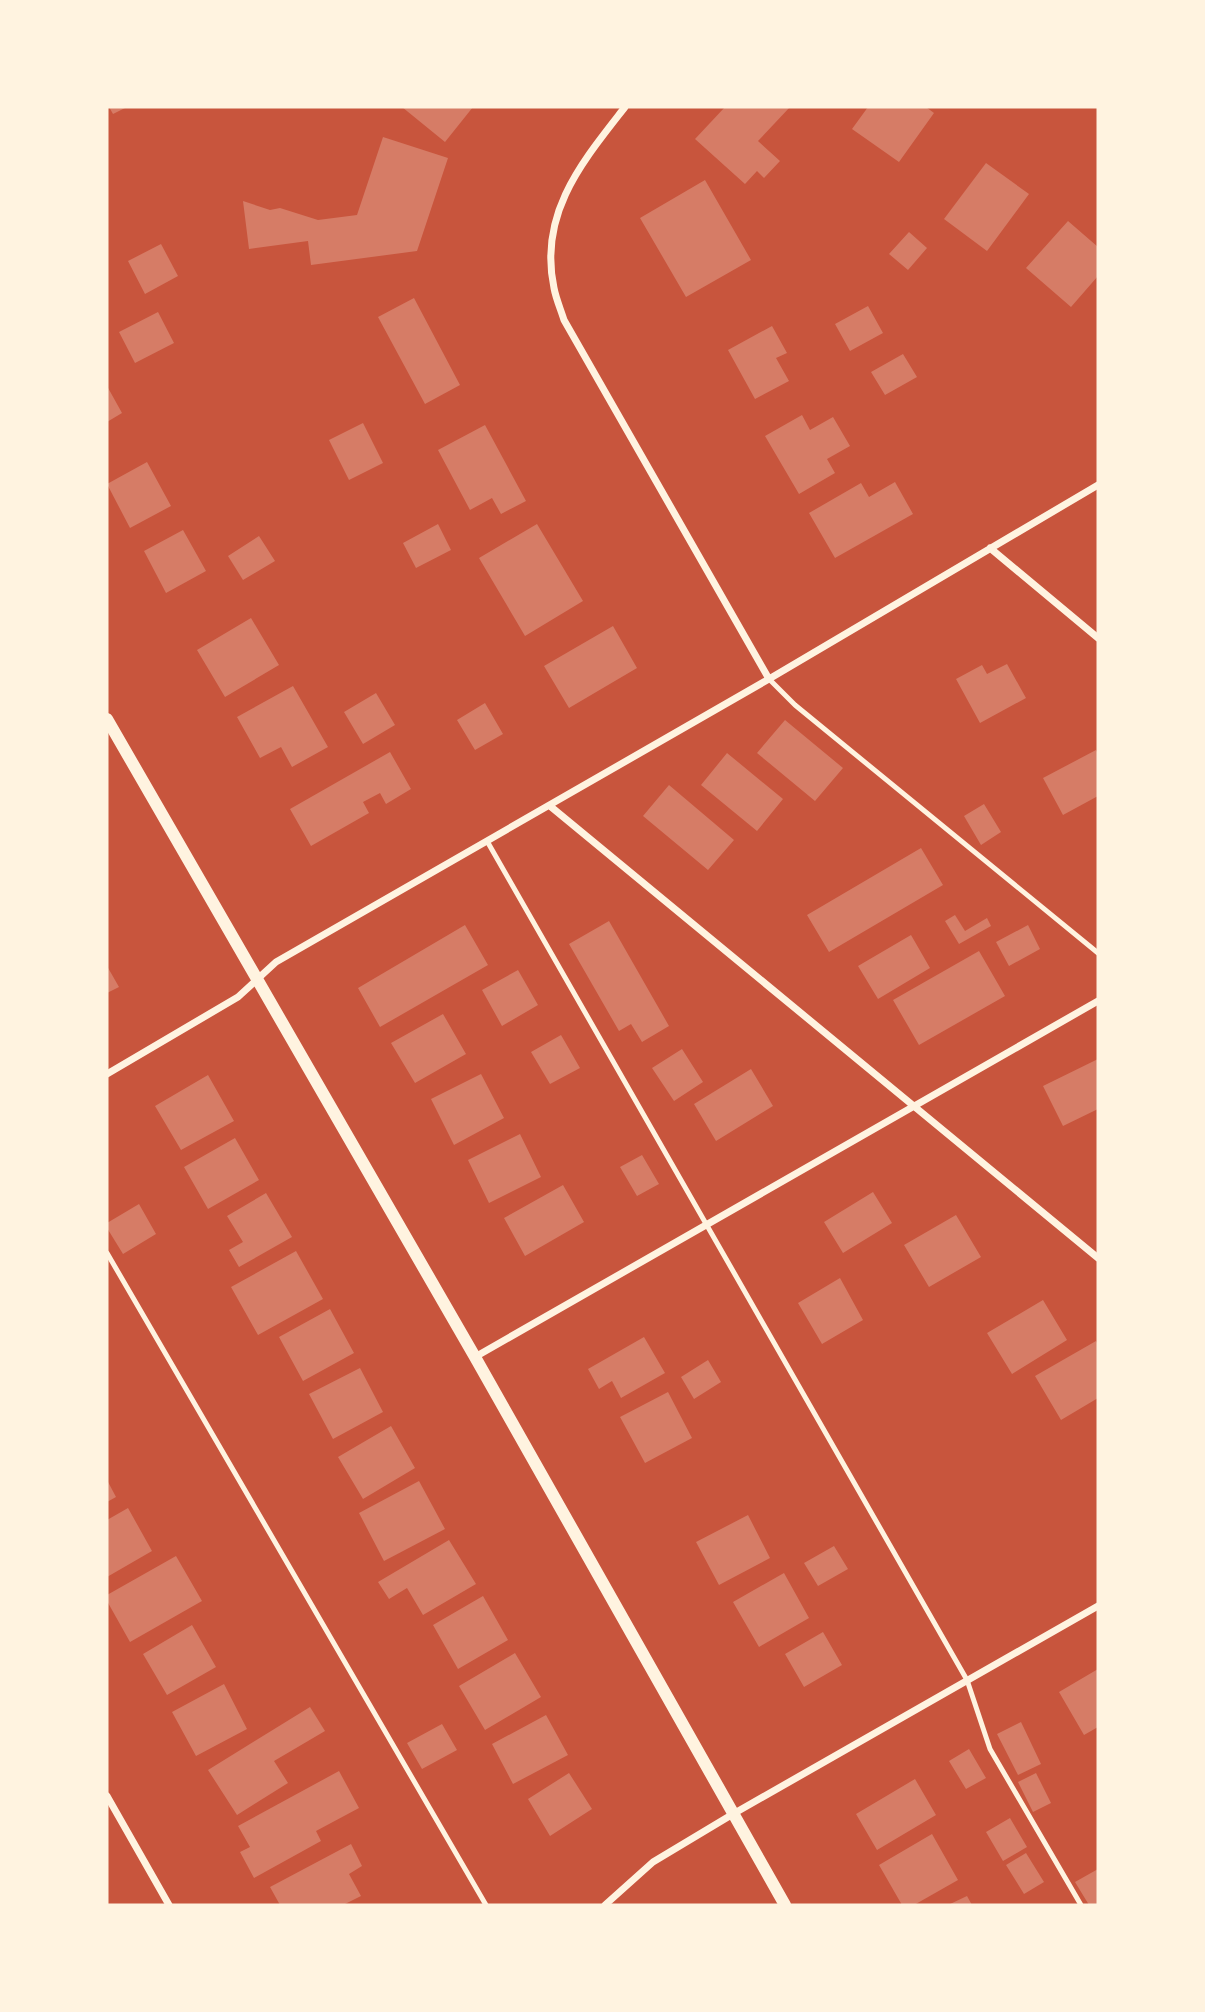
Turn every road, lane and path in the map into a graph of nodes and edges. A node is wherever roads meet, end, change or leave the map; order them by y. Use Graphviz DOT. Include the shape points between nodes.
graph roads {
  1 [pos="625,107"];
  2 [pos="1098,485"];
  3 [pos="990,548"];
  4 [pos="1098,638"];
  5 [pos="769,679"];
  6 [pos="107,719"];
  7 [pos="550,806"];
  8 [pos="487,841"];
  9 [pos="1098,953"];
  10 [pos="257,980"];
  11 [pos="1098,1001"];
  12 [pos="107,1074"];
  13 [pos="915,1105"];
  14 [pos="706,1224"];
  15 [pos="107,1253"];
  16 [pos="1098,1258"];
  17 [pos="475,1357"];
  18 [pos="1098,1606"];
  19 [pos="967,1679"];
  20 [pos="107,1796"];
  21 [pos="733,1814"];
  22 [pos="169,1905"];
  23 [pos="486,1905"];
  24 [pos="605,1905"];
  25 [pos="785,1905"];
  26 [pos="1081,1905"];
  1 -- 5 [label="street" via="566,190 551,252 554,288 564,320"];
  2 -- 3 [label="street"];
  3 -- 4 [label="street"];
  3 -- 5 [label="street"];
  5 -- 7 [label="street"];
  5 -- 9 [label="lane"];
  6 -- 10 [label="street"];
  7 -- 8 [label="street"];
  7 -- 13 [label="street"];
  8 -- 10 [label="street" via="276,962"];
  8 -- 14 [label="lane"];
  10 -- 12 [label="street" via="239,997"];
  10 -- 17 [label="street"];
  11 -- 13 [label="street"];
  13 -- 14 [label="street"];
  13 -- 16 [label="street"];
  14 -- 17 [label="street"];
  14 -- 19 [label="lane"];
  15 -- 23 [label="lane"];
  17 -- 21 [label="street"];
  18 -- 19 [label="street"];
  19 -- 21 [label="street"];
  19 -- 26 [label="lane" via="990,1749"];
  20 -- 22 [label="street"];
  21 -- 24 [label="street" via="653,1862"];
  21 -- 25 [label="street"];
}
